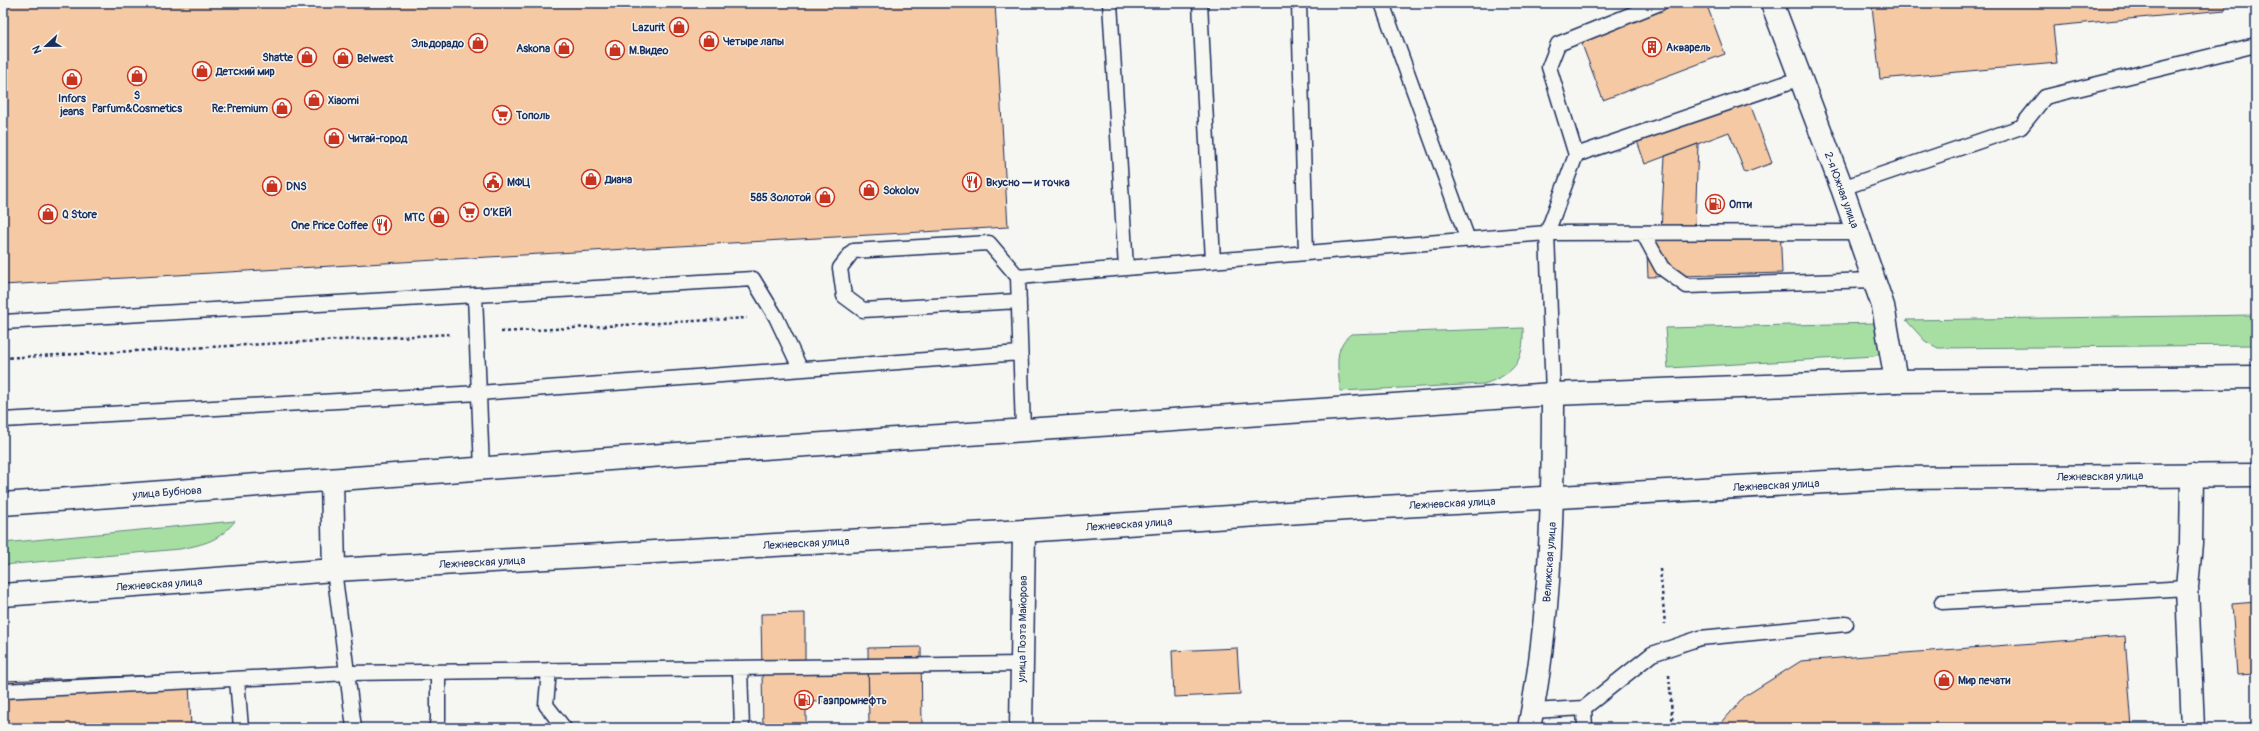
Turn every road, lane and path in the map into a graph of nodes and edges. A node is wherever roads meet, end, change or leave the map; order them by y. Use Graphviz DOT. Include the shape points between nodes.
graph roads {
  1 [pos="1110,3"];
  2 [pos="1200,3"];
  3 [pos="1299,3"];
  4 [pos="1382,3"];
  5 [pos="1660,3"];
  6 [pos="1772,3"];
  7 [pos="2256,45"];
  8 [pos="1801,78"];
  9 [pos="1576,155"];
  10 [pos="1842,188"];
  11 [pos="1858,232"];
  12 [pos="1548,233"];
  13 [pos="1643,233"];
  14 [pos="1468,240"];
  15 [pos="1306,253"];
  16 [pos="1214,261"];
  17 [pos="1126,268"];
  18 [pos="1018,277"];
  19 [pos="1874,280"];
  20 [pos="475,295"];
  21 [pos="1019,301"];
  22 [pos="776,317"];
  23 [pos="3,322"];
  24 [pos="476,333"];
  25 [pos="1020,353"];
  26 [pos="3,358"];
  27 [pos="800,368"];
  28 [pos="2256,377"];
  29 [pos="1896,381"];
  30 [pos="479,393"];
  31 [pos="1553,394"];
  32 [pos="3,420"];
  33 [pos="1023,430"];
  34 [pos="482,470"];
  35 [pos="2192,475"];
  36 [pos="2256,475"];
  37 [pos="332,480"];
  38 [pos="1553,497"];
  39 [pos="3,504"];
  40 [pos="1024,531"];
  41 [pos="334,570"];
  42 [pos="2187,588"];
  43 [pos="3,595"];
  44 [pos="1942,602"];
  45 [pos="1846,624"];
  46 [pos="1022,664"];
  47 [pos="740,668"];
  48 [pos="549,670"];
  49 [pos="438,672"];
  50 [pos="348,673"];
  51 [pos="238,679"];
  52 [pos="3,691"];
  53 [pos="1584,708"];
  54 [pos="1531,719"];
  55 [pos="439,725"];
  56 [pos="241,728"];
  57 [pos="354,728"];
  58 [pos="564,728"];
  59 [pos="742,728"];
  60 [pos="1021,728"];
  61 [pos="1584,728"];
  62 [pos="2192,728"];
  1 -- 17 [label="lane"];
  2 -- 16 [label="lane"];
  3 -- 15 [label="lane"];
  4 -- 14 [label="lane"];
  5 -- 9 [label="lane" via="1558,44 1549,67"];
  6 -- 8 [label="main road, 2-я Южная улица"];
  7 -- 10 [label="lane" via="2045,97 2021,127"];
  8 -- 9 [label="lane"];
  8 -- 10 [label="main road, 2-я Южная улица"];
  9 -- 12 [label="lane"];
  10 -- 11 [label="main road, 2-я Южная улица"];
  11 -- 13 [label="lane"];
  11 -- 19 [label="main road, 2-я Южная улица"];
  12 -- 13 [label="lane"];
  12 -- 14 [label="lane"];
  12 -- 31 [label="lane"];
  13 -- 19 [label="lane" via="1662,268 1687,286"];
  14 -- 15 [label="lane"];
  15 -- 16 [label="lane"];
  16 -- 17 [label="lane"];
  17 -- 18 [label="lane"];
  18 -- 21 [label="lane"];
  18 -- 21 [label="lane" via="989,243 854,251 840,268 844,296 863,310"];
  19 -- 29 [label="main road, 2-я Южная улица" via="1883,306"];
  20 -- 22 [label="lane" via="753,279"];
  20 -- 23 [label="lane"];
  20 -- 24 [label="lane"];
  21 -- 25 [label="lane"];
  22 -- 24 [label="path"];
  22 -- 27 [label="lane"];
  24 -- 26 [label="path"];
  24 -- 30 [label="lane"];
  25 -- 27 [label="lane"];
  25 -- 33 [label="lane"];
  27 -- 30 [label="lane"];
  28 -- 29 [label="main road"];
  29 -- 31 [label="main road"];
  30 -- 32 [label="lane"];
  30 -- 34 [label="lane"];
  31 -- 33 [label="main road"];
  31 -- 38 [label="main road, Велижская улица"];
  33 -- 34 [label="main road"];
  34 -- 37 [label="main road"];
  35 -- 36 [label="main road, Лежневская улица"];
  35 -- 38 [label="main road, Лежневская улица" via="1898,478"];
  35 -- 42 [label="main road" via="2191,543"];
  37 -- 39 [label="main road, улица Бубнова"];
  37 -- 41 [label="main road"];
  38 -- 40 [label="main road, Лежневская улица"];
  38 -- 54 [label="main road, Велижская улица" via="1550,572"];
  40 -- 41 [label="main road, Лежневская улица"];
  40 -- 46 [label="main road, улица Поэта Майорова"];
  41 -- 43 [label="main road, Лежневская улица"];
  41 -- 50 [label="lane"];
  42 -- 44 [label="lane"];
  42 -- 62 [label="main road"];
  45 -- 53 [label="lane" via="1700,638 1652,654"];
  46 -- 47 [label="lane"];
  46 -- 60 [label="main road, улица Поэта Майорова"];
  47 -- 48 [label="lane"];
  47 -- 59 [label="lane"];
  48 -- 49 [label="lane"];
  48 -- 58 [label="lane" via="546,705"];
  49 -- 50 [label="lane"];
  49 -- 55 [label="lane"];
  50 -- 51 [label="lane"];
  50 -- 57 [label="lane"];
  51 -- 52 [label="lane"];
  51 -- 56 [label="lane"];
  53 -- 54 [label="lane"];
  53 -- 61 [label="lane"];
}
